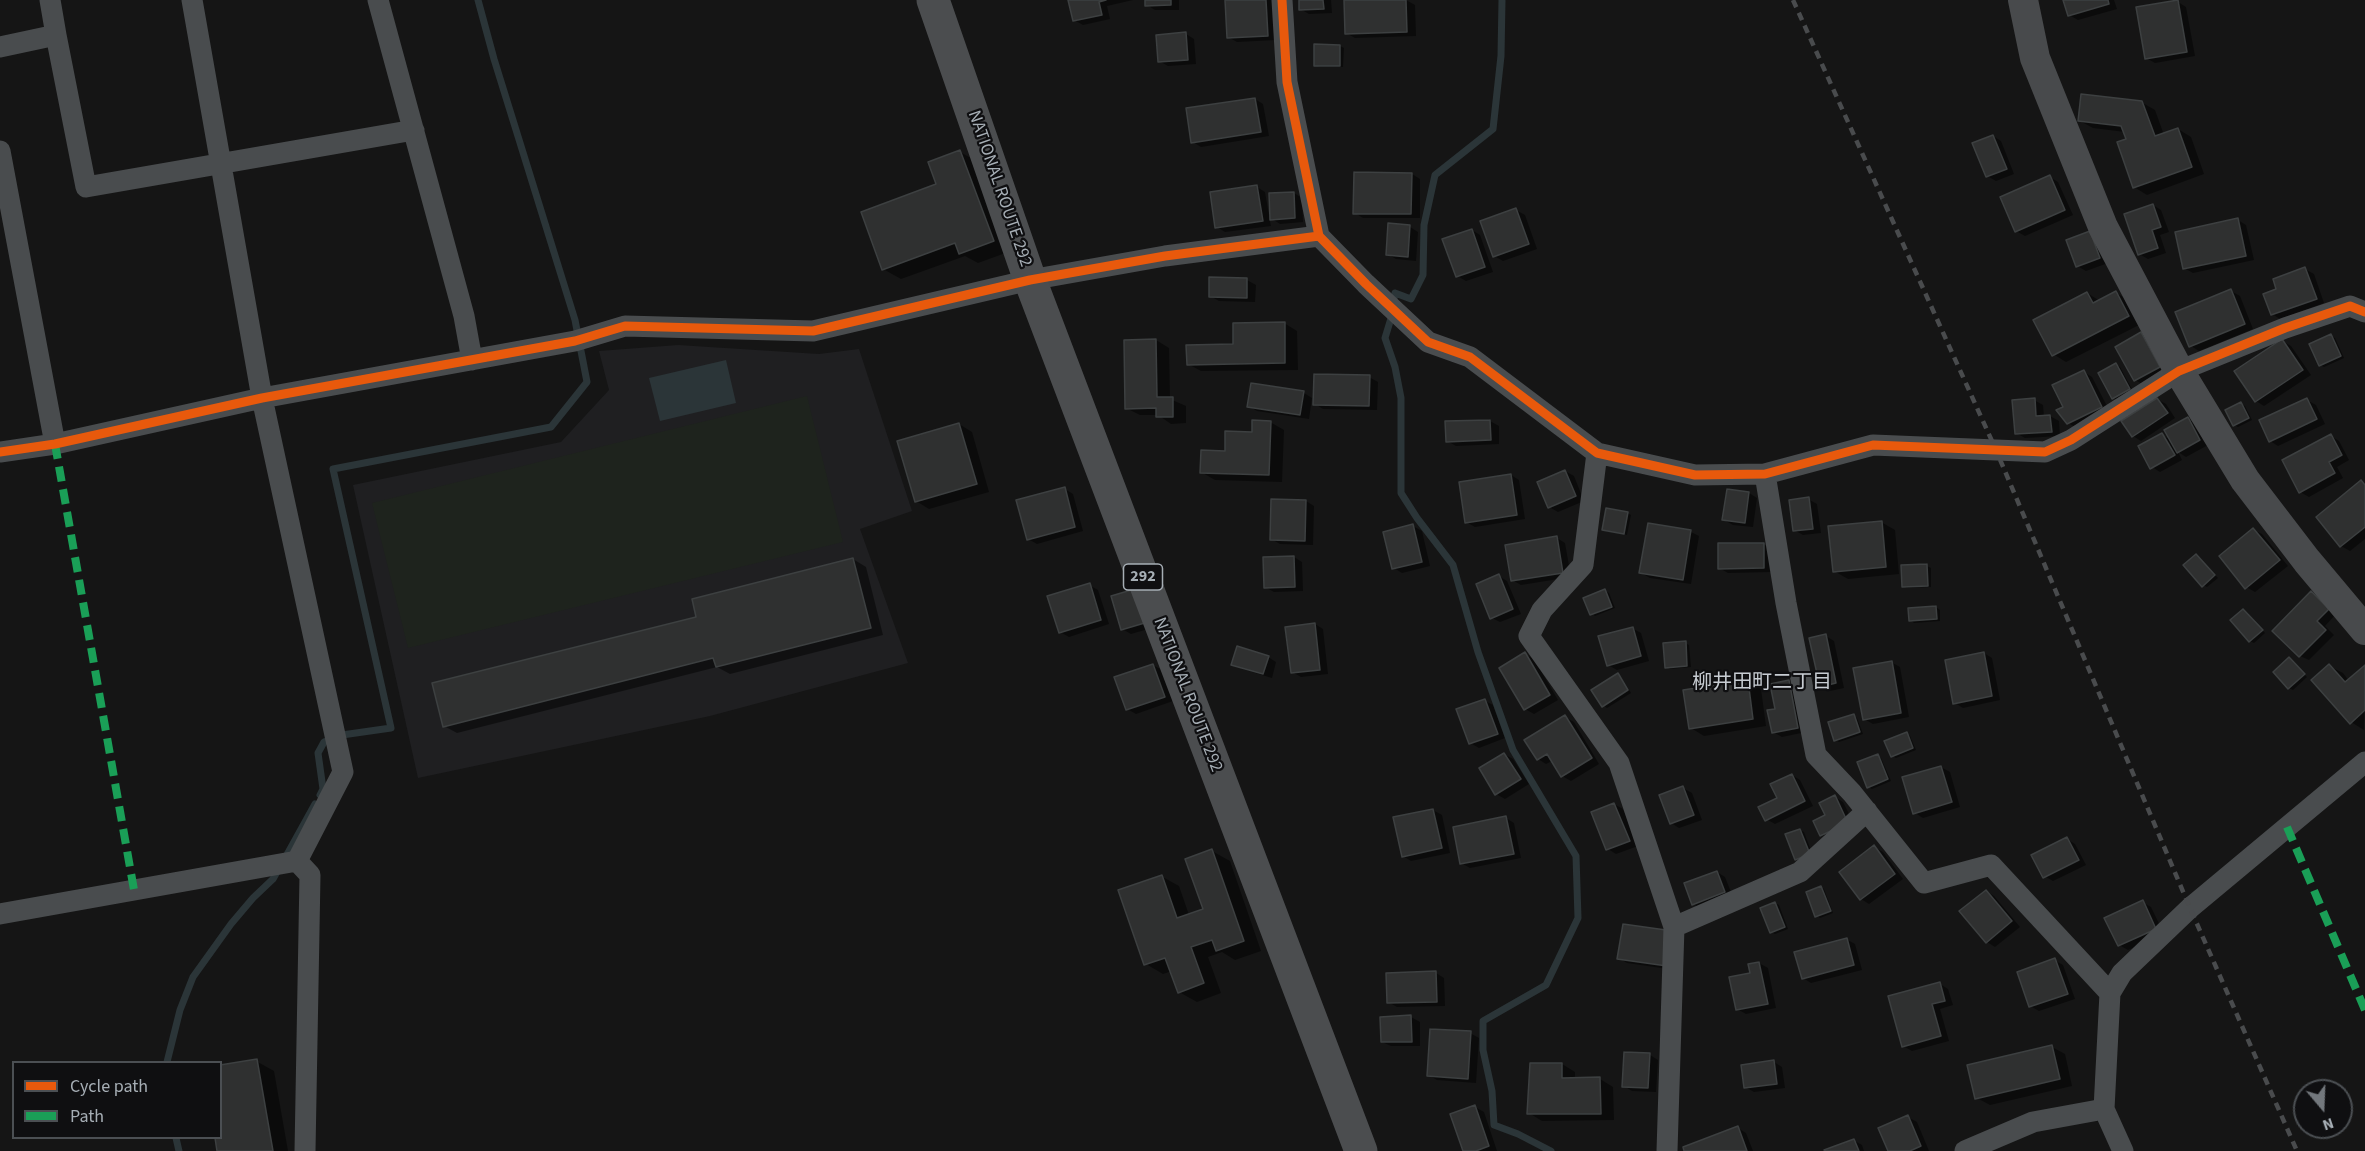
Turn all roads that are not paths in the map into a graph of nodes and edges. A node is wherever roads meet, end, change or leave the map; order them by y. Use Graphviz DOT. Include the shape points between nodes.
graph roads {
  1 [pos="50,0"];
  2 [pos="192,0"];
  3 [pos="378,0"];
  4 [pos="933,0"];
  5 [pos="1282,0"];
  6 [pos="2023,0"];
  7 [pos="56,35"];
  8 [pos="0,47"];
  9 [pos="414,130"];
  10 [pos="0,151"];
  11 [pos="219,162"];
  12 [pos="1319,236"];
  13 [pos="1030,280"];
  14 [pos="2365,312"];
  15 [pos="472,360"];
  16 [pos="2179,371"];
  17 [pos="262,398"];
  18 [pos="55,444"];
  19 [pos="0,452"];
  20 [pos="1597,453"];
  21 [pos="1765,474"];
  22 [pos="2365,630"];
  23 [pos="2365,762"];
  24 [pos="1867,811"];
  25 [pos="297,861"];
  26 [pos="0,914"];
  27 [pos="1674,927"];
  28 [pos="2110,993"];
  29 [pos="2104,1109"];
  30 [pos="306,1151"];
  31 [pos="1360,1151"];
  32 [pos="1667,1151"];
  33 [pos="1965,1151"];
  34 [pos="2123,1151"];
  1 -- 7 [label="street"];
  2 -- 11 [label="street"];
  3 -- 9 [label="street"];
  4 -- 13 [label="highway, NATIONAL ROUTE 292 / 292"];
  5 -- 12 [label="street" via="1287,82"];
  6 -- 16 [label="street" via="2035,58 2103,227"];
  7 -- 8 [label="street"];
  7 -- 11 [label="street" via="86,187"];
  9 -- 11 [label="street"];
  9 -- 15 [label="street" via="464,316"];
  10 -- 18 [label="street"];
  11 -- 17 [label="street"];
  12 -- 13 [label="street" via="1165,256"];
  12 -- 20 [label="street" via="1428,342 1470,357"];
  13 -- 15 [label="street" via="813,332 625,326 575,341"];
  13 -- 31 [label="highway, NATIONAL ROUTE 292 / 292"];
  14 -- 16 [label="street" via="2350,306"];
  15 -- 17 [label="street"];
  16 -- 21 [label="street" via="2071,440 2045,452 1873,445"];
  16 -- 22 [label="street" via="2245,480"];
  17 -- 18 [label="street"];
  17 -- 25 [label="street" via="343,772"];
  18 -- 19 [label="street"];
  20 -- 21 [label="street" via="1695,475"];
  20 -- 27 [label="street" via="1583,565 1542,610 1529,636 1619,763"];
  21 -- 24 [label="street" via="1816,755"];
  23 -- 28 [label="street" via="2190,908 2122,973"];
  24 -- 27 [label="street" via="1800,872"];
  24 -- 28 [label="street" via="1924,883 1991,865"];
  25 -- 26 [label="street"];
  25 -- 30 [label="street" via="310,875"];
  27 -- 32 [label="street"];
  28 -- 29 [label="street"];
  29 -- 33 [label="street" via="2033,1122"];
  29 -- 34 [label="street"];
}
